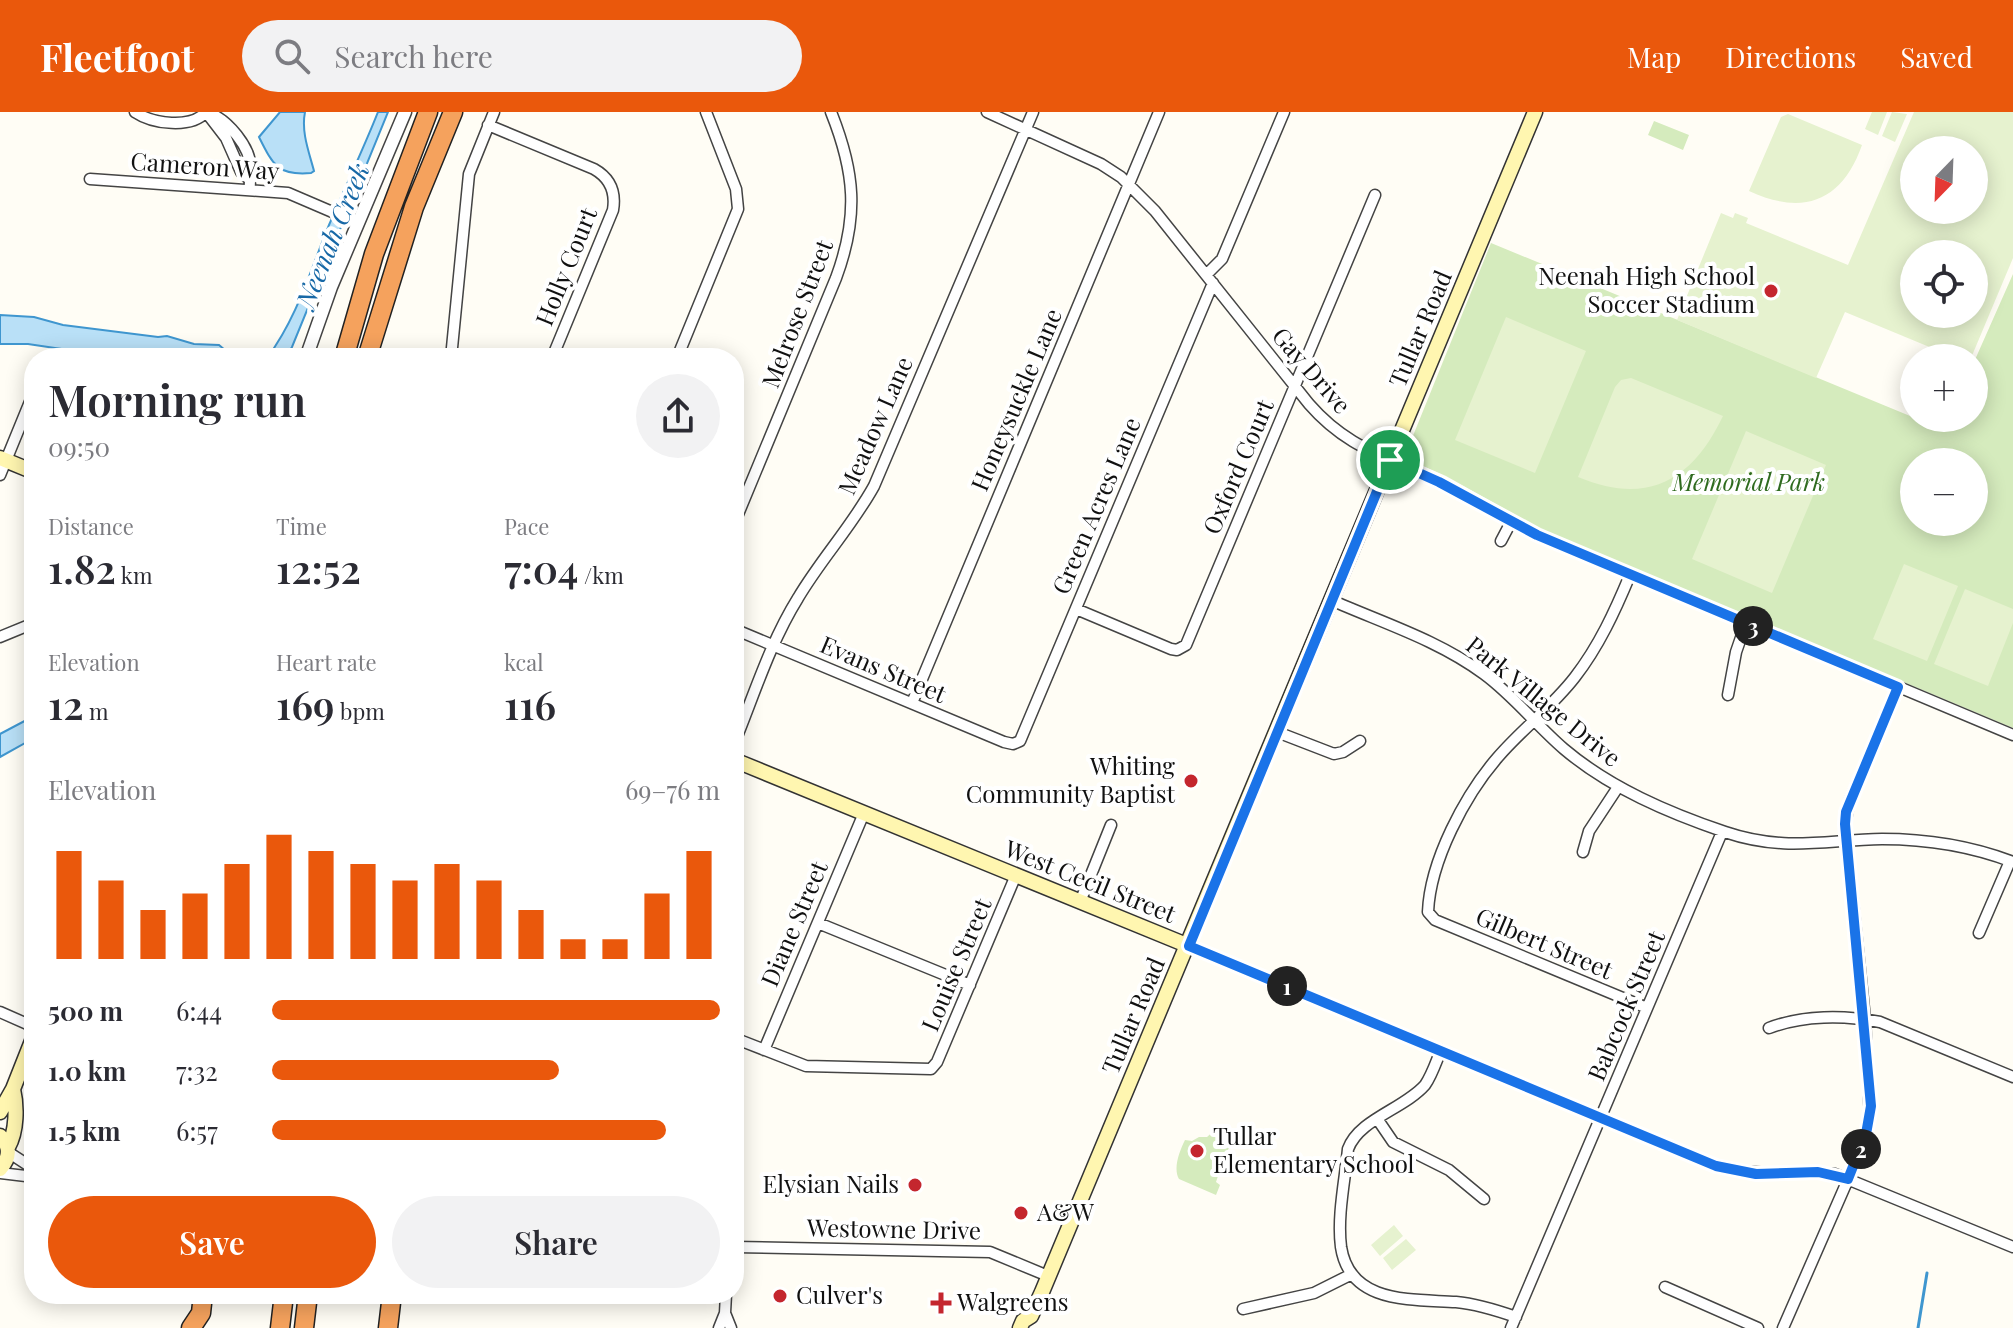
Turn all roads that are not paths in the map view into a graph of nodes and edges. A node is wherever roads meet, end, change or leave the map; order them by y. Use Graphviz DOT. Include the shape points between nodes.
graph roads {
  1 [pos="135,112"];
  2 [pos="206,112"];
  3 [pos="405,112"];
  4 [pos="428,112"];
  5 [pos="453,112"];
  6 [pos="494,112"];
  7 [pos="706,112"];
  8 [pos="831,112"];
  9 [pos="987,112"];
  10 [pos="1033,112"];
  11 [pos="1159,112"];
  12 [pos="1284,112"];
  13 [pos="1535,112"];
  14 [pos="488,125"];
  15 [pos="1025,131"];
  16 [pos="90,179"];
  17 [pos="250,184"];
  18 [pos="1129,184"];
  19 [pos="1375,195"];
  20 [pos="354,221"];
  21 [pos="1210,279"];
  22 [pos="310,348"];
  23 [pos="347,348"];
  24 [pos="370,348"];
  25 [pos="452,348"];
  26 [pos="556,348"];
  27 [pos="681,348"];
  28 [pos="1294,386"];
  29 [pos="24,414"];
  30 [pos="3,459"];
  31 [pos="1390,460"];
  32 [pos="24,468"];
  33 [pos="0,475"];
  34 [pos="744,491"];
  35 [pos="1511,522"];
  36 [pos="1501,541"];
  37 [pos="1630,575"];
  38 [pos="1331,600"];
  39 [pos="1076,609"];
  40 [pos="1746,623"];
  41 [pos="24,627"];
  42 [pos="744,633"];
  43 [pos="0,637"];
  44 [pos="773,646"];
  45 [pos="1898,687"];
  46 [pos="1728,695"];
  47 [pos="912,703"];
  48 [pos="744,719"];
  49 [pos="1534,720"];
  50 [pos="1277,732"];
  51 [pos="2013,735"];
  52 [pos="1360,741"];
  53 [pos="1016,743"];
  54 [pos="744,764"];
  55 [pos="1618,787"];
  56 [pos="864,813"];
  57 [pos="1111,825"];
  58 [pos="1722,832"];
  59 [pos="1847,841"];
  60 [pos="1583,852"];
  61 [pos="2011,861"];
  62 [pos="1016,875"];
  63 [pos="1080,902"];
  64 [pos="818,923"];
  65 [pos="1979,933"];
  66 [pos="1189,946"];
  67 [pos="970,985"];
  68 [pos="1647,1008"];
  69 [pos="0,1012"];
  70 [pos="1865,1019"];
  71 [pos="24,1023"];
  72 [pos="1769,1028"];
  73 [pos="744,1042"];
  74 [pos="764,1050"];
  75 [pos="1441,1050"];
  76 [pos="24,1061"];
  77 [pos="2013,1077"];
  78 [pos="13,1089"];
  79 [pos="0,1112"];
  80 [pos="1601,1118"];
  81 [pos="1378,1120"];
  82 [pos="5,1145"];
  83 [pos="24,1161"];
  84 [pos="0,1171"];
  85 [pos="24,1175"];
  86 [pos="1848,1179"];
  87 [pos="1484,1199"];
  88 [pos="744,1247"];
  89 [pos="2013,1247"];
  90 [pos="1352,1274"];
  91 [pos="1048,1276"];
  92 [pos="1665,1287"];
  93 [pos="202,1304"];
  94 [pos="211,1304"];
  95 [pos="284,1304"];
  96 [pos="391,1304"];
  97 [pos="394,1304"];
  98 [pos="725,1304"];
  99 [pos="1243,1309"];
  100 [pos="725,1313"];
  101 [pos="1032,1322"];
  102 [pos="1514,1322"];
  103 [pos="191,1328"];
  104 [pos="209,1328"];
  105 [pos="280,1328"];
  106 [pos="388,1328"];
  107 [pos="398,1328"];
  108 [pos="719,1328"];
  109 [pos="731,1328"];
  110 [pos="1020,1328"];
  111 [pos="1758,1328"];
  112 [pos="1783,1328"];
  1 -- 2 [label="street" via="180,122"];
  2 -- 17 [label="street" via="234,132 251,170"];
  3 -- 20 [label="street"];
  4 -- 23 [label="highway" via="374,254"];
  5 -- 24 [label="highway" via="399,248"];
  6 -- 14 [label="street"];
  7 -- 27 [label="street" via="736,189 738,209"];
  8 -- 34 [label="street, Melrose Street" via="851,178 849,236"];
  9 -- 15 [label="street, Gay Drive"];
  10 -- 15 [label="street, Meadow Lane"];
  11 -- 18 [label="street, Honeysuckle Lane"];
  12 -- 21 [label="street, Green Acres Lane"];
  13 -- 31 [label="main road, Tullar Road"];
  14 -- 25 [label="street" via="469,174"];
  14 -- 26 [label="street, Holly Court" via="594,169 613,189 613,210"];
  15 -- 18 [label="street, Gay Drive" via="1101,164"];
  15 -- 44 [label="street, Meadow Lane" via="874,486 798,598"];
  16 -- 17 [label="street, Cameron Way"];
  17 -- 20 [label="street, Cameron Way" via="288,193"];
  18 -- 21 [label="street, Gay Drive"];
  18 -- 47 [label="street, Honeysuckle Lane"];
  19 -- 28 [label="street, Oxford Court"];
  20 -- 22 [label="street"];
  21 -- 28 [label="street, Gay Drive"];
  21 -- 39 [label="street, Green Acres Lane"];
  28 -- 31 [label="street, Gay Drive" via="1341,435"];
  28 -- 39 [label="street, Oxford Court" via="1184,647 1171,649"];
  29 -- 30 [label="street"];
  30 -- 32 [label="main road"];
  30 -- 33 [label="street"];
  31 -- 35 [label="street, Gay Drive"];
  31 -- 38 [label="main road, Tullar Road"];
  35 -- 36 [label="street"];
  35 -- 37 [label="street, Gay Drive"];
  37 -- 40 [label="street, Gay Drive"];
  37 -- 49 [label="street" via="1590,656"];
  38 -- 49 [label="street, Park Village Drive" via="1444,649 1484,674"];
  38 -- 50 [label="main road, Tullar Road"];
  39 -- 53 [label="street, Green Acres Lane"];
  40 -- 45 [label="street, Gay Drive"];
  40 -- 46 [label="street"];
  41 -- 43 [label="street"];
  42 -- 44 [label="street, Evans Street"];
  44 -- 47 [label="street, Evans Street"];
  44 -- 48 [label="street, Meadow Lane"];
  45 -- 51 [label="street, Gay Drive"];
  45 -- 59 [label="street" via="1850,800"];
  47 -- 53 [label="street, Evans Street"];
  49 -- 55 [label="street, Park Village Drive"];
  49 -- 68 [label="street, Gilbert Street" via="1499,756 1464,808 1441,857 1428,912 1435,920"];
  50 -- 52 [label="street" via="1334,754"];
  50 -- 66 [label="main road, Tullar Road"];
  54 -- 56 [label="main road, West Cecil Street"];
  55 -- 58 [label="street, Park Village Drive"];
  55 -- 60 [label="street" via="1589,831"];
  56 -- 62 [label="main road, West Cecil Street"];
  56 -- 64 [label="street, Diane Street"];
  57 -- 63 [label="street"];
  58 -- 59 [label="street, Park Village Drive" via="1779,845"];
  58 -- 68 [label="street, Babcock Street"];
  59 -- 61 [label="street, Park Village Drive" via="1942,843"];
  59 -- 70 [label="street"];
  61 -- 65 [label="street"];
  62 -- 63 [label="main road, West Cecil Street"];
  62 -- 67 [label="street, Louise Street"];
  63 -- 66 [label="main road, West Cecil Street"];
  64 -- 67 [label="street"];
  64 -- 74 [label="street, Diane Street"];
  66 -- 75 [label="street, West Cecil Street"];
  66 -- 91 [label="main road, Tullar Road"];
  67 -- 74 [label="street, Louise Street" via="931,1069 812,1067"];
  68 -- 80 [label="street, Babcock Street"];
  69 -- 71 [label="street"];
  70 -- 72 [label="street" via="1795,1020"];
  70 -- 77 [label="street" via="1892,1025"];
  70 -- 86 [label="street" via="1870,1116"];
  73 -- 74 [label="street"];
  75 -- 80 [label="street, West Cecil Street"];
  75 -- 81 [label="street" via="1425,1084"];
  76 -- 78 [label="main road"];
  78 -- 79 [label="main road"];
  78 -- 82 [label="main road" via="12,1140"];
  80 -- 86 [label="street, West Cecil Street" via="1731,1170 1771,1175 1818,1172"];
  80 -- 102 [label="street, Babcock Street"];
  81 -- 87 [label="street" via="1400,1147 1449,1170"];
  81 -- 90 [label="street" via="1355,1134 1348,1149 1341,1235"];
  82 -- 83 [label="street"];
  82 -- 84 [label="main road" via="6,1163"];
  84 -- 85 [label="street"];
  86 -- 89 [label="street, West Cecil Street"];
  86 -- 112 [label="street"];
  88 -- 91 [label="street, Westowne Drive" via="990,1252"];
  90 -- 99 [label="street" via="1314,1293"];
  90 -- 102 [label="street" via="1370,1289 1398,1300 1476,1305"];
  91 -- 101 [label="main road, Tullar Road"];
  92 -- 111 [label="street"];
  93 -- 103 [label="highway"];
  94 -- 104 [label="highway"];
  95 -- 105 [label="highway"];
  96 -- 106 [label="highway"];
  97 -- 107 [label="highway"];
  98 -- 100 [label="street"];
  100 -- 108 [label="street"];
  100 -- 109 [label="street"];
  101 -- 110 [label="main road, Tullar Road" via="1023,1321"];
}
